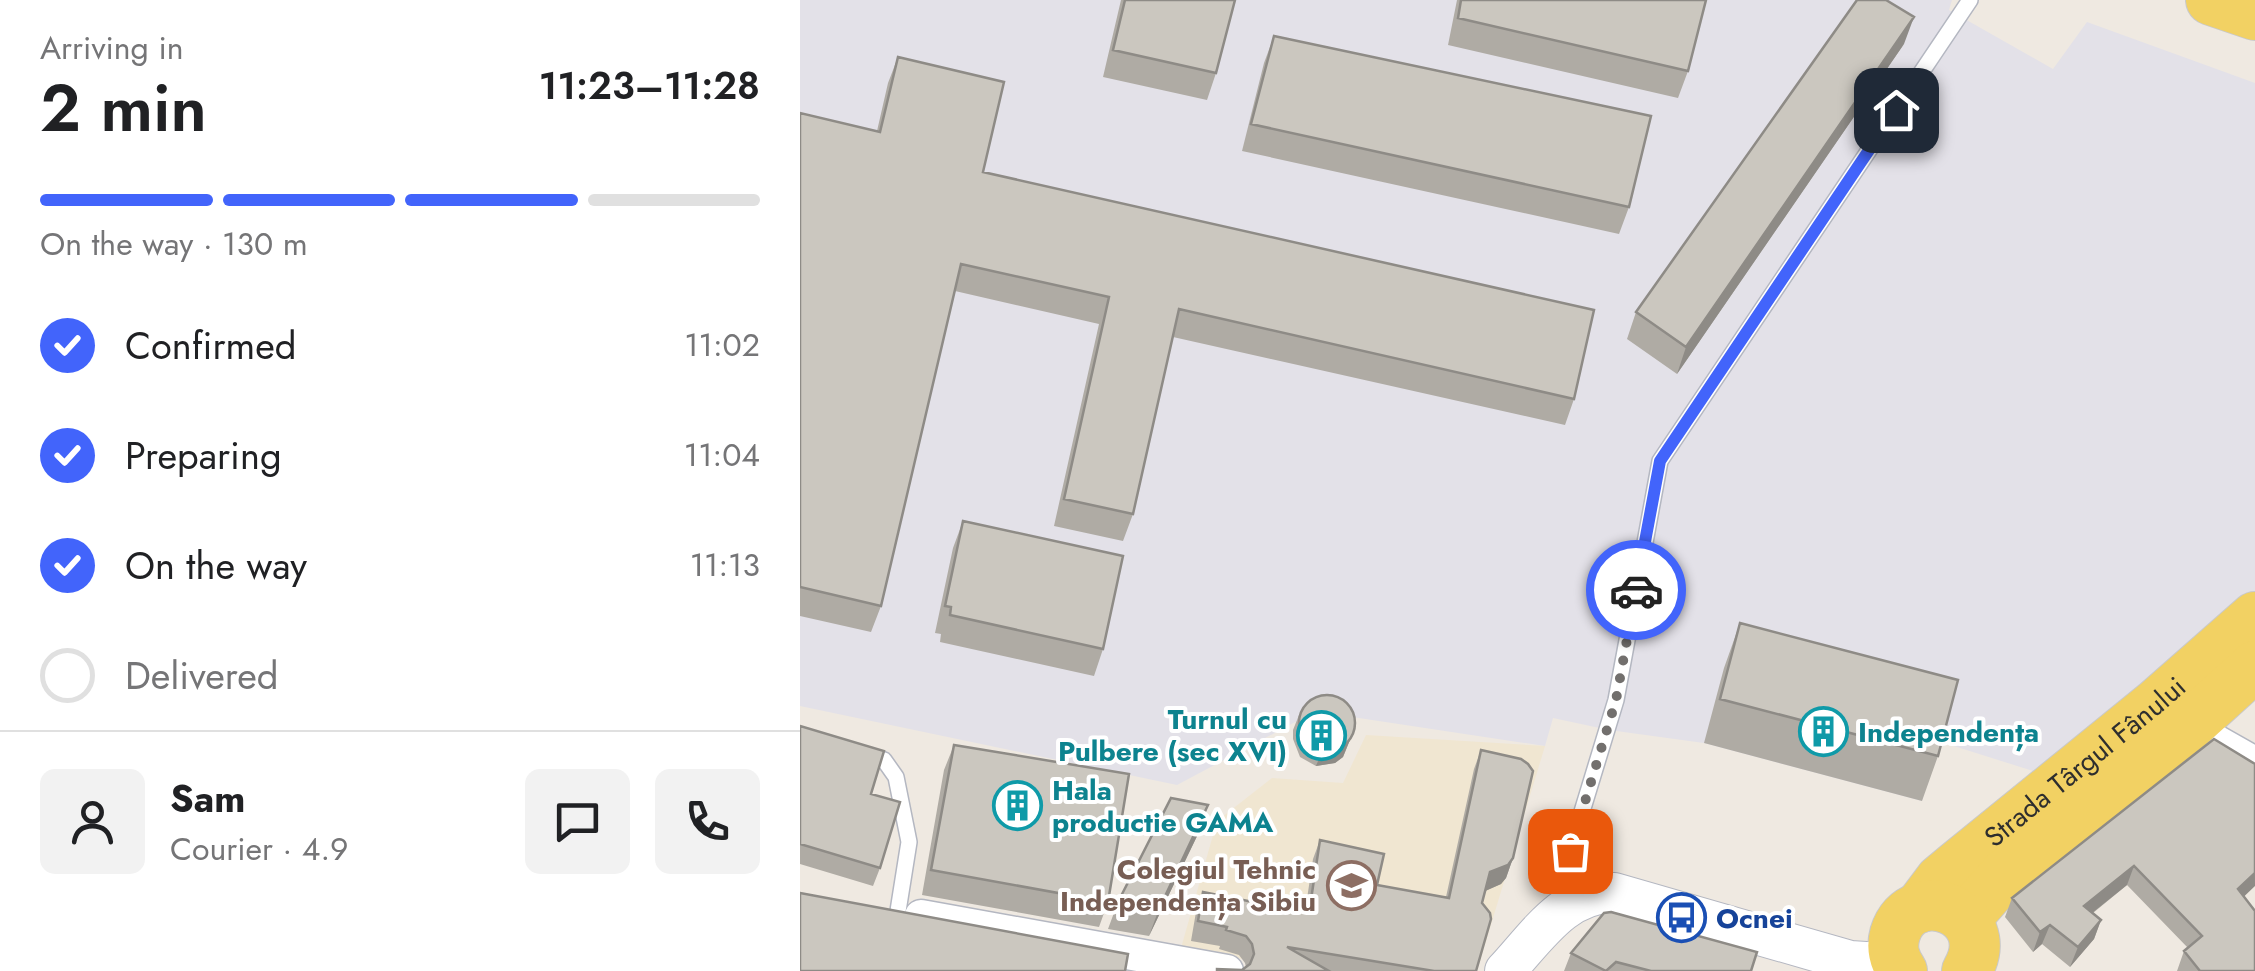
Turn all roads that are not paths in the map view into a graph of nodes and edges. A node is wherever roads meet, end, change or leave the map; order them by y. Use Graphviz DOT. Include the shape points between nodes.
graph roads {
  1 [pos="1970,0"];
  2 [pos="2211,0"];
  3 [pos="2255,15"];
  4 [pos="2255,618"];
  5 [pos="2255,666"];
  6 [pos="2172,715"];
  7 [pos="850,751"];
  8 [pos="2255,763"];
  9 [pos="858,904"];
  10 [pos="898,911"];
  11 [pos="1942,914"];
  12 [pos="1556,917"];
  13 [pos="1900,967"];
  14 [pos="1227,971"];
  15 [pos="1505,971"];
  16 [pos="1967,971"];
  1 -- 12 [label="lane" via="1660,461 1616,700"];
  2 -- 3 [label="main road"];
  4 -- 6 [label="main road, Strada Târgul Fânului"];
  5 -- 6 [label="main road, Strada Târgul Fânului"];
  6 -- 8 [label="street"];
  6 -- 11 [label="main road, Strada Târgul Fânului" via="2006,873"];
  7 -- 10 [label="lane" via="884,760 896,777 909,842"];
  9 -- 10 [label="street"];
  10 -- 14 [label="street"];
  11 -- 13 [label="main road, Strada Târgul Fânului" via="1899,925 1893,951"];
  11 -- 16 [label="main road" via="1975,939"];
  12 -- 13 [label="street" via="1586,895 1614,893 1850,961"];
  12 -- 15 [label="street"];
}
